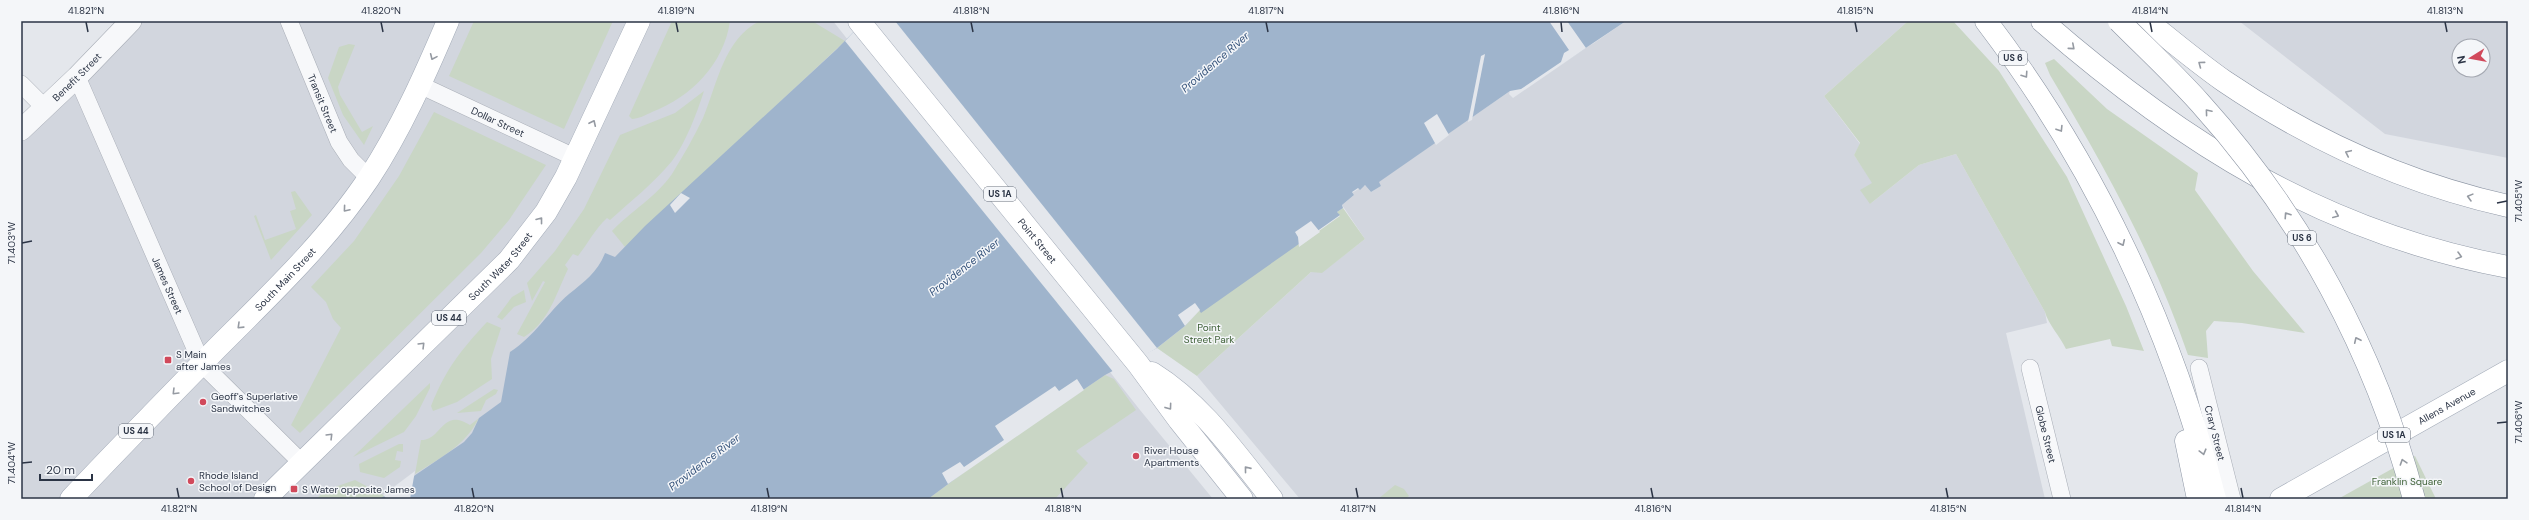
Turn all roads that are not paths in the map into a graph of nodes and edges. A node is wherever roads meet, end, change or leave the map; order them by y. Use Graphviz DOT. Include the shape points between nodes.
graph roads {
  1 [pos="289,21"];
  2 [pos="448,21"];
  3 [pos="639,21"];
  4 [pos="1986,21"];
  5 [pos="2042,21"];
  6 [pos="2119,21"];
  7 [pos="2147,21"];
  8 [pos="860,22"];
  9 [pos="124,24"];
  10 [pos="77,77"];
  11 [pos="21,84"];
  12 [pos="420,85"];
  13 [pos="44,107"];
  14 [pos="21,130"];
  15 [pos="576,158"];
  16 [pos="369,178"];
  17 [pos="2508,206"];
  18 [pos="2508,268"];
  19 [pos="2146,297"];
  20 [pos="202,364"];
  21 [pos="1138,364"];
  22 [pos="2030,368"];
  23 [pos="2199,368"];
  24 [pos="2508,371"];
  25 [pos="302,463"];
  26 [pos="70,499"];
  27 [pos="265,499"];
  28 [pos="1242,499"];
  29 [pos="1272,499"];
  30 [pos="2062,499"];
  31 [pos="2198,499"];
  32 [pos="2215,499"];
  33 [pos="2232,499"];
  34 [pos="2281,499"];
  35 [pos="2414,499"];
  1 -- 16 [label="street, Transit Street" via="339,142 351,160"];
  2 -- 12 [label="main road, South Main Street / US 44, one-way"];
  15 -- 3 [label="main road, South Water Street / US 44, one-way"];
  4 -- 19 [label="main road, US 6, one-way" via="2073,150 2104,204"];
  5 -- 18 [label="main road, one-way, bridge" via="2132,96 2214,152 2273,185 2353,222 2437,250"];
  35 -- 6 [label="main road, US 6, one-way, bridge" via="2395,437 2370,370 2313,256 2279,203 2221,128 2178,79"];
  17 -- 7 [label="main road, one-way" via="2418,181 2331,144 2249,97"];
  8 -- 21 [label="main road, Point Street / US 1A"];
  9 -- 10 [label="street, Benefit Street"];
  10 -- 13 [label="street, Benefit Street"];
  10 -- 20 [label="street, James Street"];
  11 -- 13 [label="street"];
  12 -- 15 [label="street, Dollar Street"];
  12 -- 16 [label="main road, South Main Street / US 44"];
  13 -- 14 [label="street, Benefit Street"];
  25 -- 15 [label="main road, South Water Street / US 44, one-way" via="509,260 546,212"];
  16 -- 20 [label="main road, South Main Street / US 44, one-way" via="350,205 268,299"];
  19 -- 31 [label="main road" via="2174,394"];
  19 -- 32 [label="main road, US 6, one-way" via="2180,380"];
  20 -- 25 [label="street, James Street"];
  20 -- 26 [label="main road, South Main Street / US 44, one-way"];
  21 -- 28 [label="main road, Point Street / US 1A, one-way"];
  29 -- 21 [label="main road, Point Street / US 1A, one-way" via="1198,410 1169,385"];
  22 -- 30 [label="street, Globe Street"];
  23 -- 33 [label="street, Crary Street"];
  24 -- 34 [label="main road, Allens Avenue / US 1A"];
  25 -- 27 [label="main road, South Water Street / US 44"];
}
